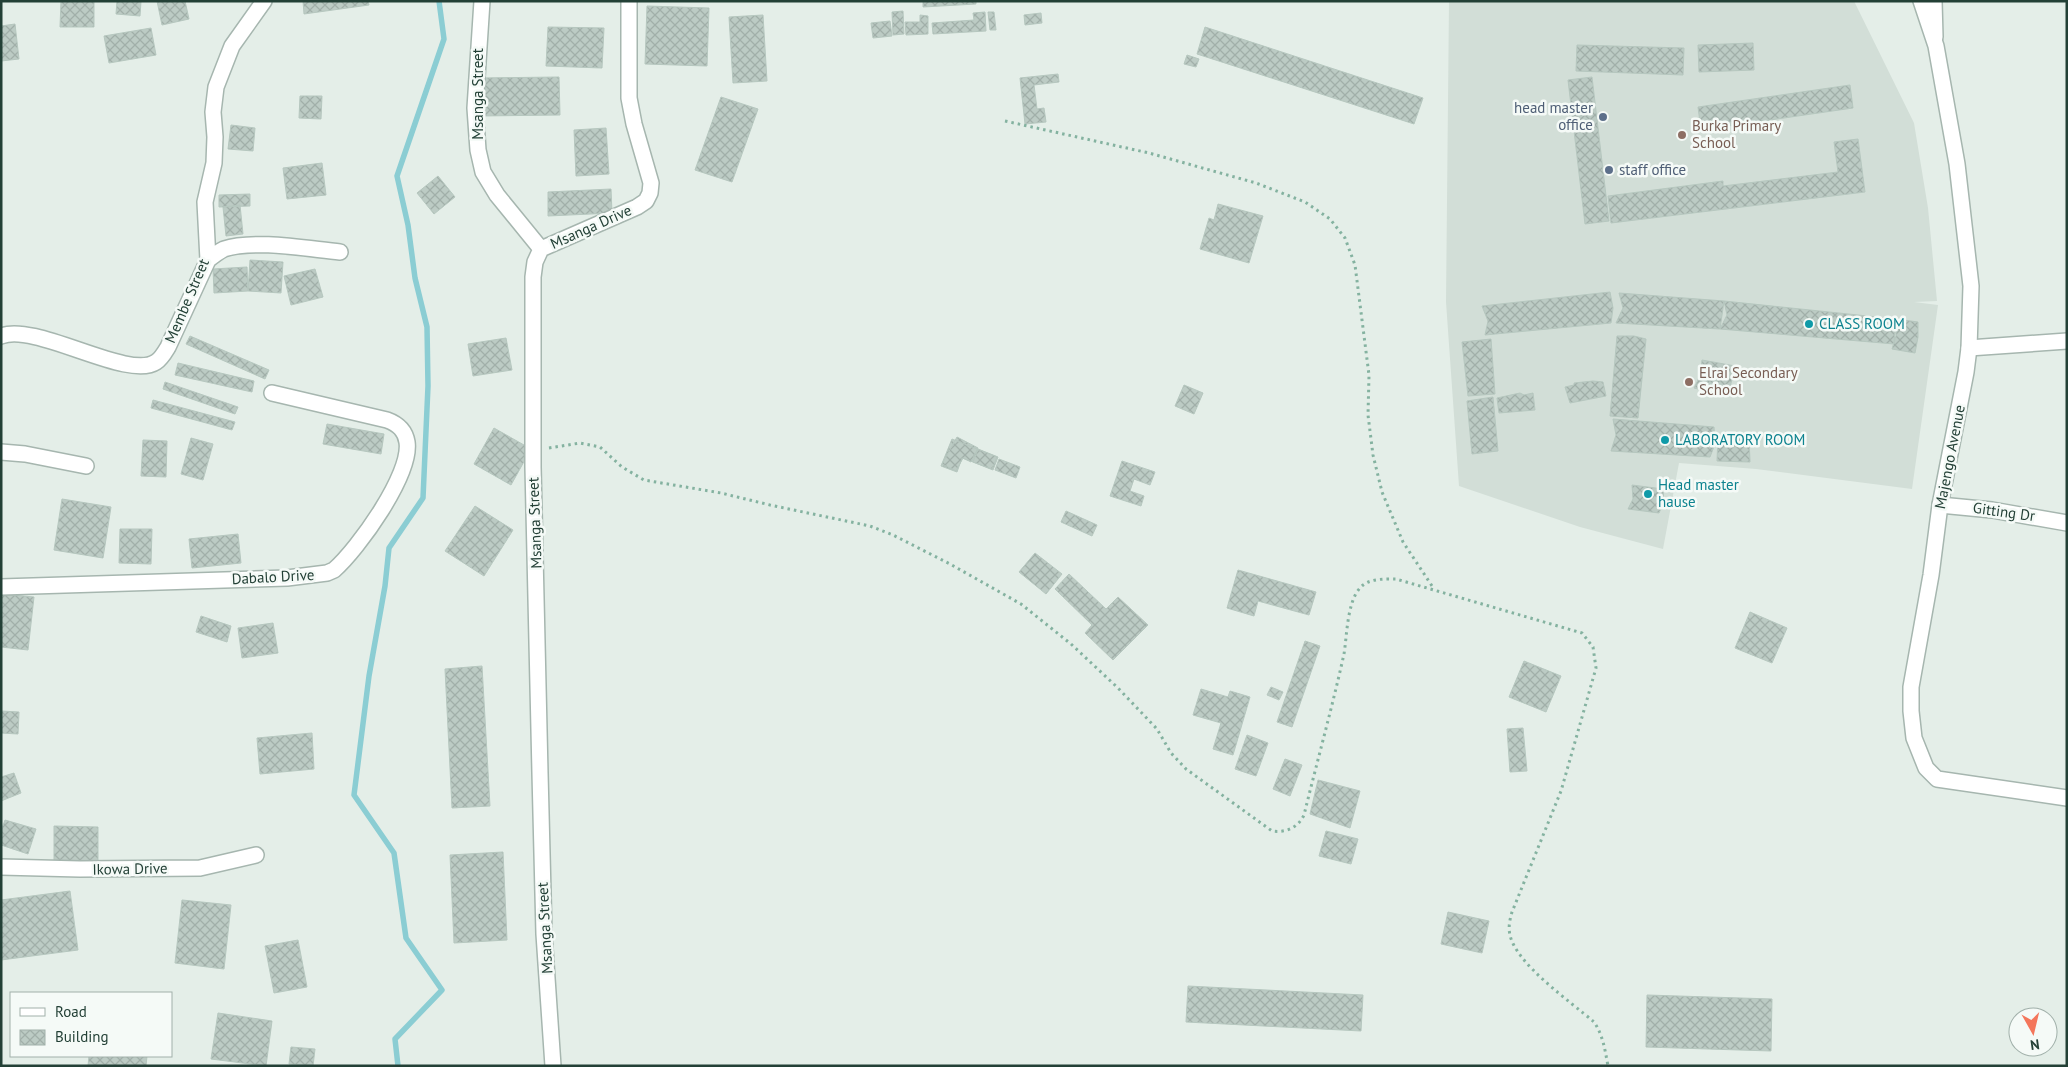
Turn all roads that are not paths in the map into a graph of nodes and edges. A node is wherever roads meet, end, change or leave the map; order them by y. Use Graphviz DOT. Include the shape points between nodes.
graph roads {
  1 [pos="264,1"];
  2 [pos="482,1"];
  3 [pos="629,1"];
  4 [pos="1921,1"];
  5 [pos="1934,1"];
  6 [pos="1936,46"];
  7 [pos="541,249"];
  8 [pos="340,252"];
  9 [pos="208,260"];
  10 [pos="1,336"];
  11 [pos="2067,341"];
  12 [pos="1969,348"];
  13 [pos="272,393"];
  14 [pos="1,452"];
  15 [pos="86,466"];
  16 [pos="1940,505"];
  17 [pos="2067,523"];
  18 [pos="1,587"];
  19 [pos="2067,798"];
  20 [pos="256,855"];
  21 [pos="1,867"];
  22 [pos="553,1066"];
  1 -- 9 [label="street, Membe Street" via="232,46 216,87 214,163 205,202"];
  2 -- 7 [label="street, Msanga Street" via="475,108 483,172 497,195"];
  3 -- 7 [label="street, Msanga Drive" via="629,98 651,182 650,193 646,201 637,207"];
  4 -- 6 [label="street, Majengo Avenue"];
  5 -- 6 [label="street"];
  6 -- 12 [label="street, Majengo Avenue" via="1958,174 1971,286"];
  7 -- 22 [label="street, Msanga Street" via="533,277 533,450 544,915"];
  8 -- 9 [label="street" via="267,245 241,246 226,249"];
  9 -- 10 [label="street, Membe Street" via="168,347 156,362 141,366 129,364 23,333"];
  11 -- 12 [label="street"];
  12 -- 16 [label="street, Majengo Avenue"];
  13 -- 18 [label="street, Dabalo Drive" via="387,420 400,427 406,440 406,454 398,478 383,508 334,570 327,574 287,578"];
  14 -- 15 [label="street"];
  16 -- 17 [label="street, Gitting Dr"];
  16 -- 19 [label="street, Majengo Avenue" via="1912,687 1912,726 1918,752 1926,768 1941,780"];
  20 -- 21 [label="street, Ikowa Drive" via="200,868"];
}
